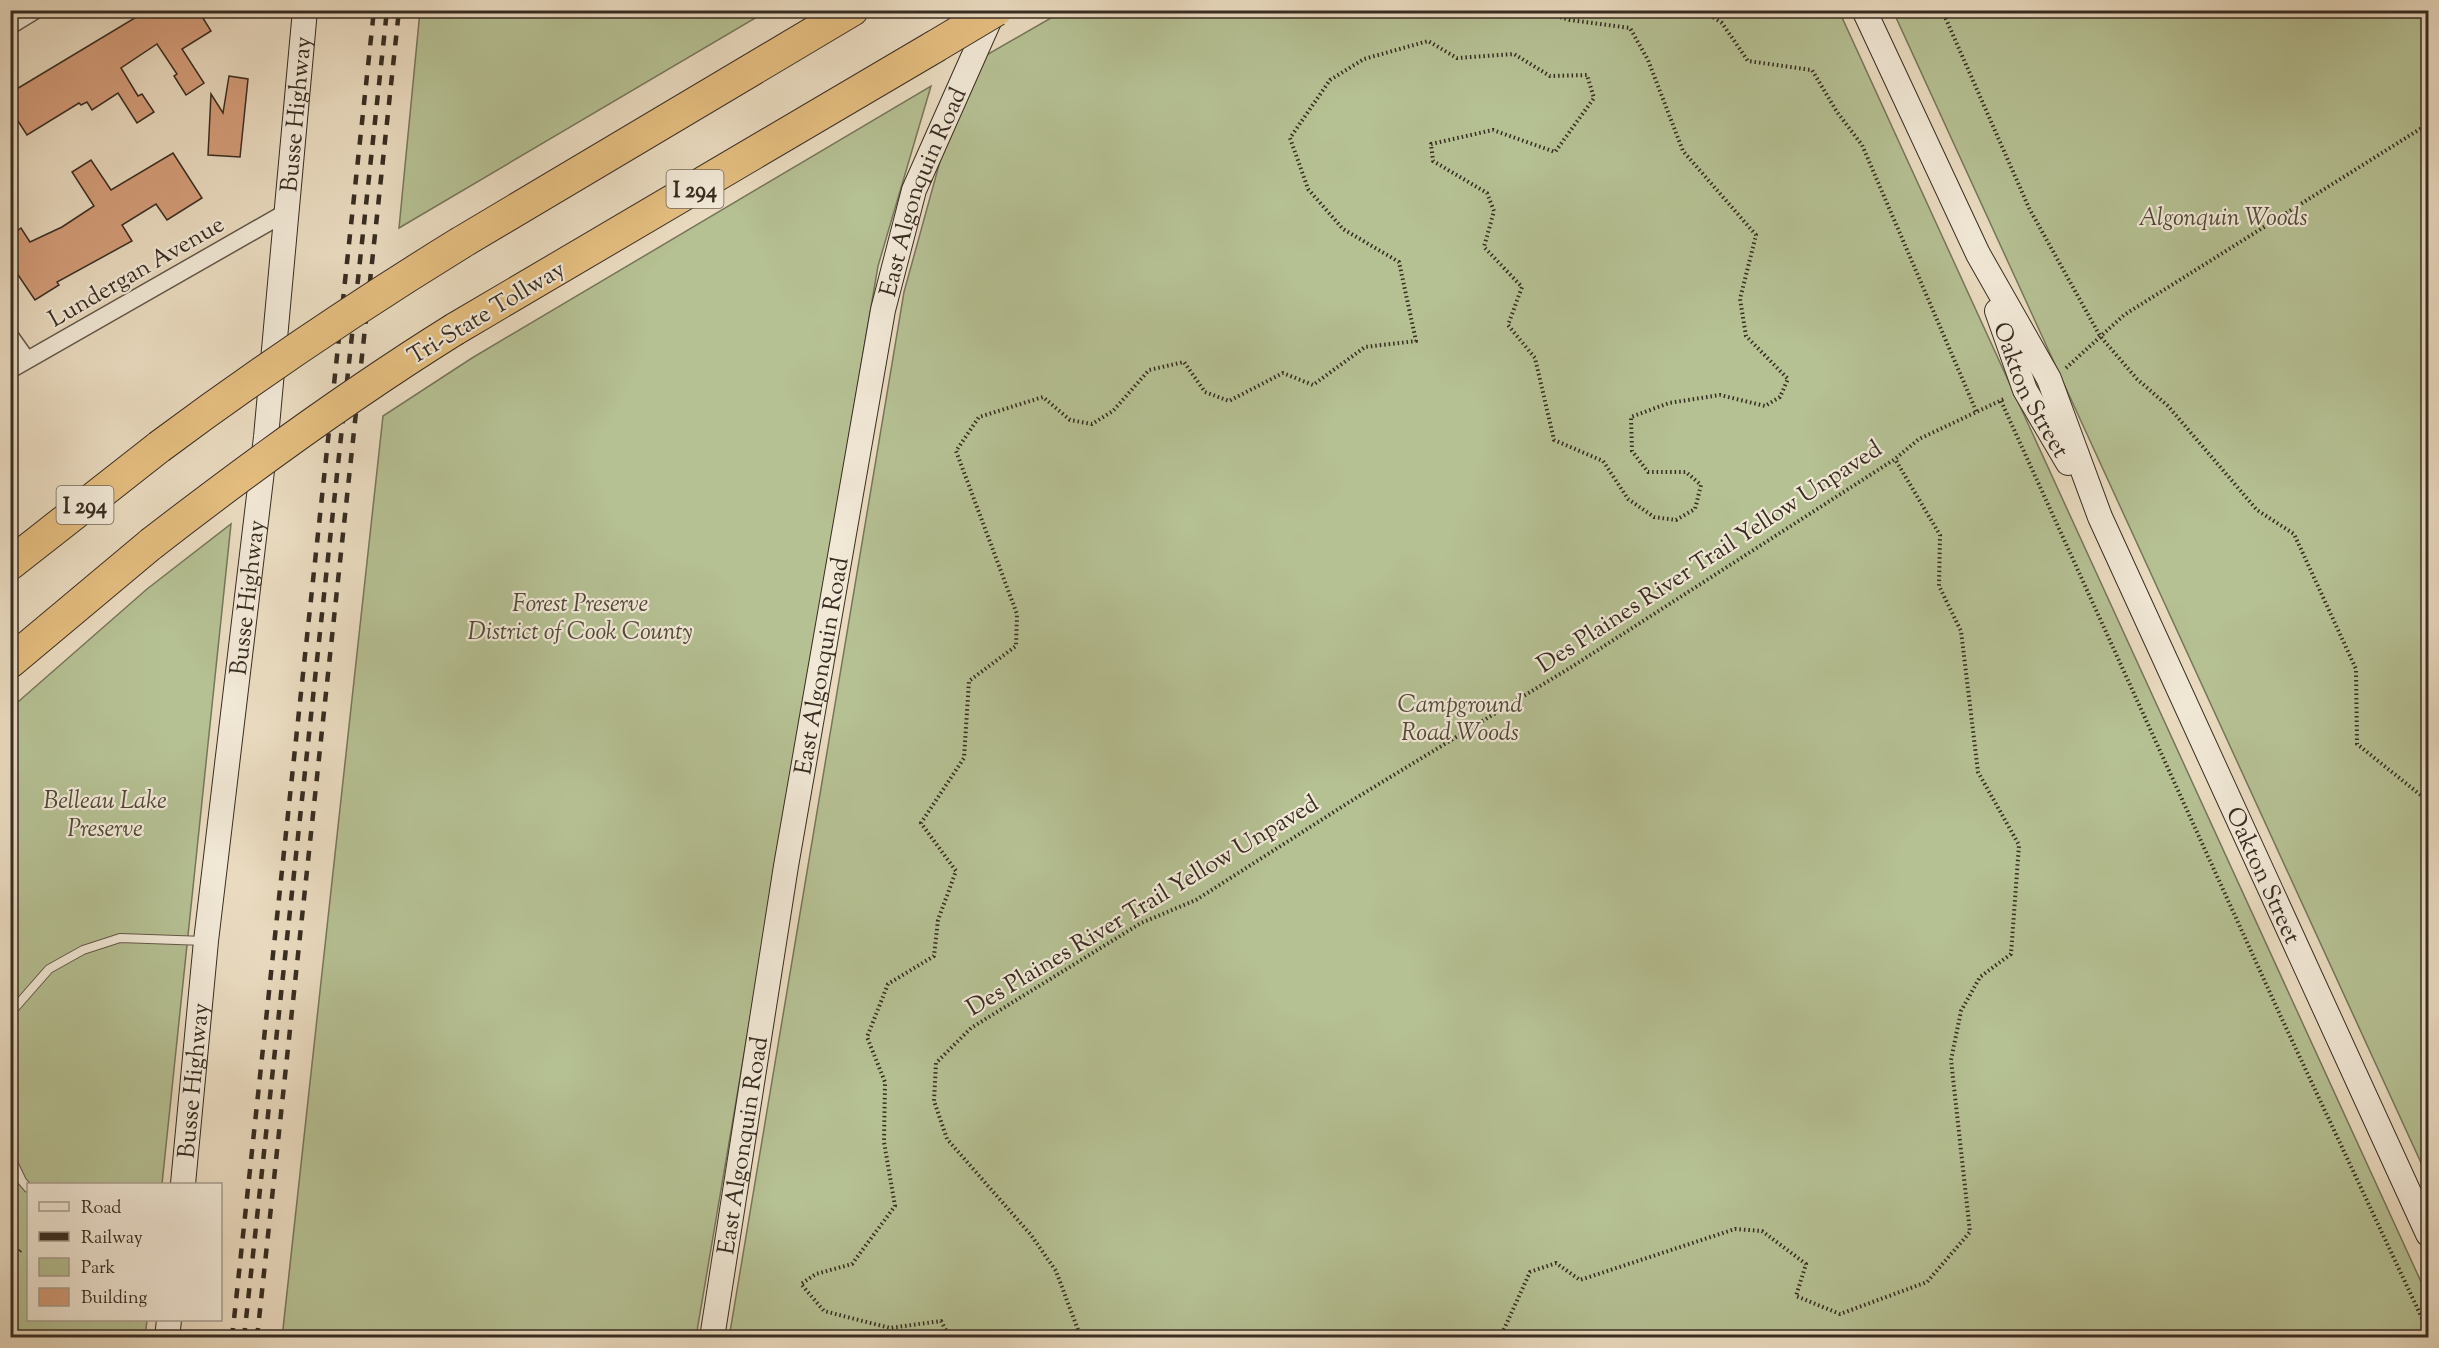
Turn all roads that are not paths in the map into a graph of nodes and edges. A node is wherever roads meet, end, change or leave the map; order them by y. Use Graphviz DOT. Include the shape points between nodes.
graph roads {
  1 [pos="36,10"];
  2 [pos="305,10"];
  3 [pos="852,10"];
  4 [pos="995,10"];
  5 [pos="1864,10"];
  6 [pos="10,26"];
  7 [pos="285,213"];
  8 [pos="10,336"];
  9 [pos="27,360"];
  10 [pos="10,370"];
  11 [pos="10,564"];
  12 [pos="10,662"];
  13 [pos="206,941"];
  14 [pos="10,1017"];
  15 [pos="10,1156"];
  16 [pos="183,1183"];
  17 [pos="27,1187"];
  18 [pos="2428,1234"];
  19 [pos="169,1321"];
  20 [pos="167,1338"];
  21 [pos="712,1338"];
  1 -- 6 [label="street"];
  2 -- 7 [label="main road, Busse Highway"];
  3 -- 11 [label="highway, I 294, bridge" via="462,242 275,364 159,447"];
  4 -- 12 [label="highway, Tri-State Tollway / I 294, bridge" via="455,329 313,423 151,544"];
  4 -- 21 [label="main road, East Algonquin Road" via="914,190 884,310 786,866"];
  5 -- 18 [label="main road, Oakton Street" via="1978,254 2049,379 2100,517"];
  7 -- 9 [label="street, Lundergan Avenue"];
  7 -- 13 [label="main road, Busse Highway" via="266,437"];
  8 -- 9 [label="street"];
  9 -- 10 [label="street, Lundergan Avenue"];
  13 -- 14 [label="lane" via="120,938 83,950 49,969"];
  13 -- 16 [label="main road, Busse Highway"];
  15 -- 17 [label="lane"];
  19 -- 20 [label="main road"];
}
